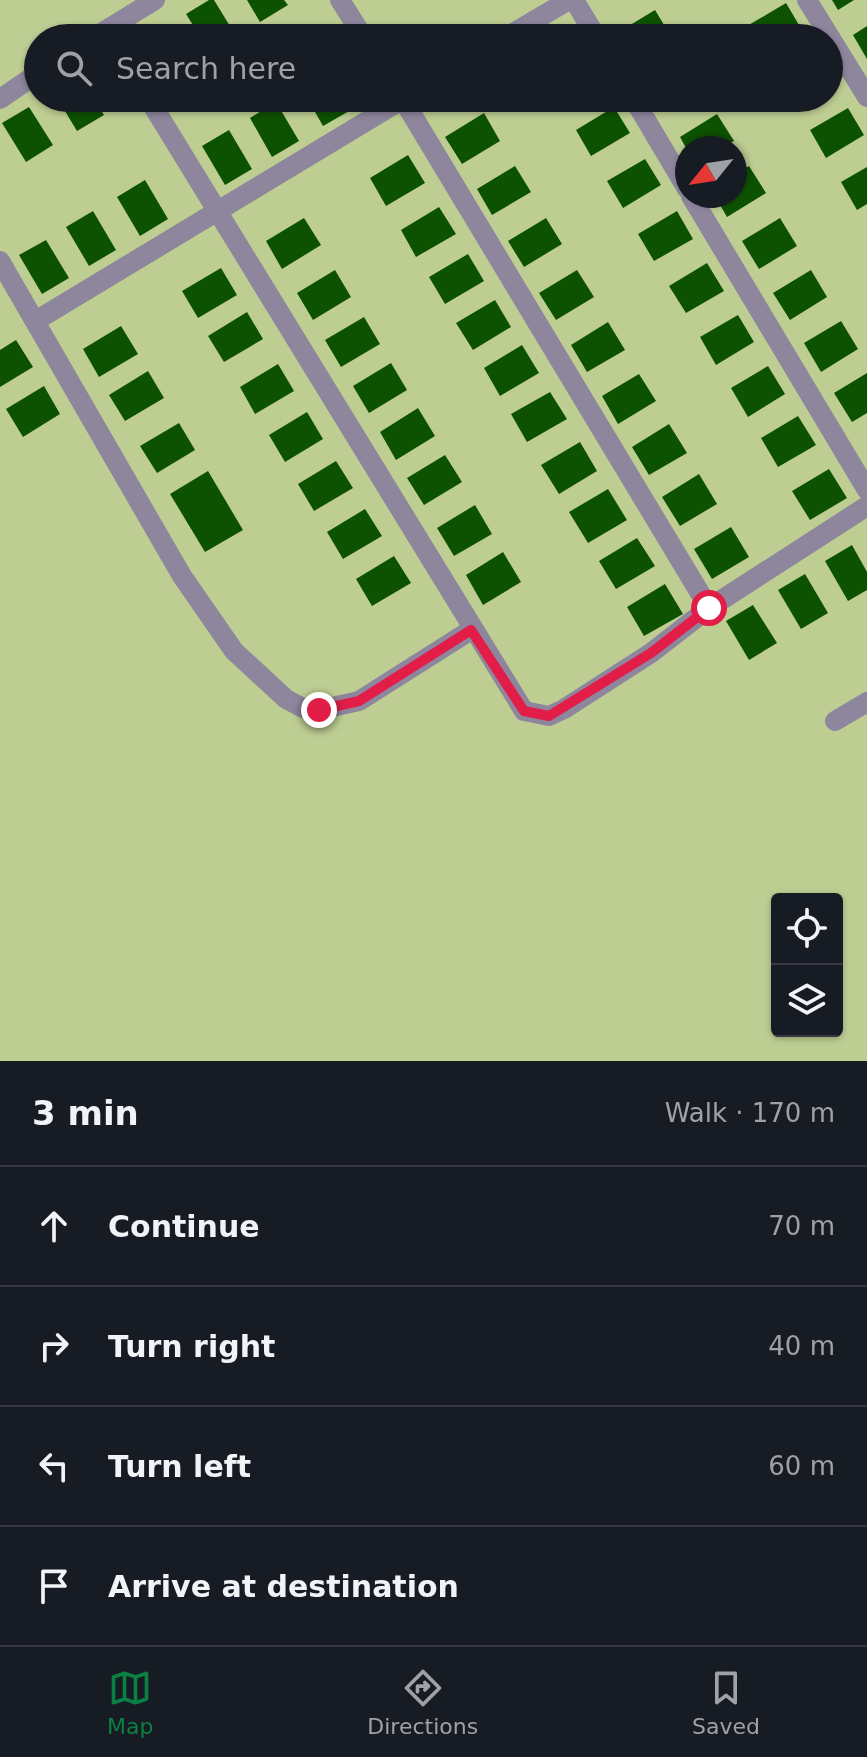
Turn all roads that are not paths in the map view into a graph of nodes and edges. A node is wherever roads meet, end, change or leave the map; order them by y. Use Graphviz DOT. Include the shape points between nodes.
graph roads {
  1 [pos="155,0"];
  2 [pos="340,0"];
  3 [pos="571,0"];
  4 [pos="807,0"];
  5 [pos="119,24"];
  6 [pos="355,24"];
  7 [pos="529,24"];
  8 [pos="587,24"];
  9 [pos="822,24"];
  10 [pos="843,58"];
  11 [pos="24,83"];
  12 [pos="867,97"];
  13 [pos="0,99"];
  14 [pos="157,112"];
  15 [pos="381,112"];
  16 [pos="412,112"];
  17 [pos="641,112"];
  18 [pos="675,169"];
  19 [pos="698,208"];
  20 [pos="218,211"];
  21 [pos="0,261"];
  22 [pos="37,320"];
  23 [pos="867,490"];
  24 [pos="867,506"];
  25 [pos="709,608"];
  26 [pos="471,630"];
  27 [pos="867,702"];
  28 [pos="835,721"];
  1 -- 5 [label="lane"];
  2 -- 6 [label="lane"];
  3 -- 7 [label="lane"];
  3 -- 8 [label="lane"];
  4 -- 9 [label="lane"];
  10 -- 12 [label="lane"];
  11 -- 13 [label="lane"];
  14 -- 20 [label="lane"];
  15 -- 20 [label="lane"];
  16 -- 25 [label="lane"];
  17 -- 18 [label="lane"];
  19 -- 23 [label="lane"];
  20 -- 22 [label="lane"];
  20 -- 26 [label="lane"];
  21 -- 22 [label="lane"];
  22 -- 26 [label="lane" via="182,576 234,651 286,699 319,710 359,701"];
  24 -- 25 [label="lane"];
  25 -- 26 [label="lane" via="651,653 549,716 524,711"];
  27 -- 28 [label="lane"];
}
